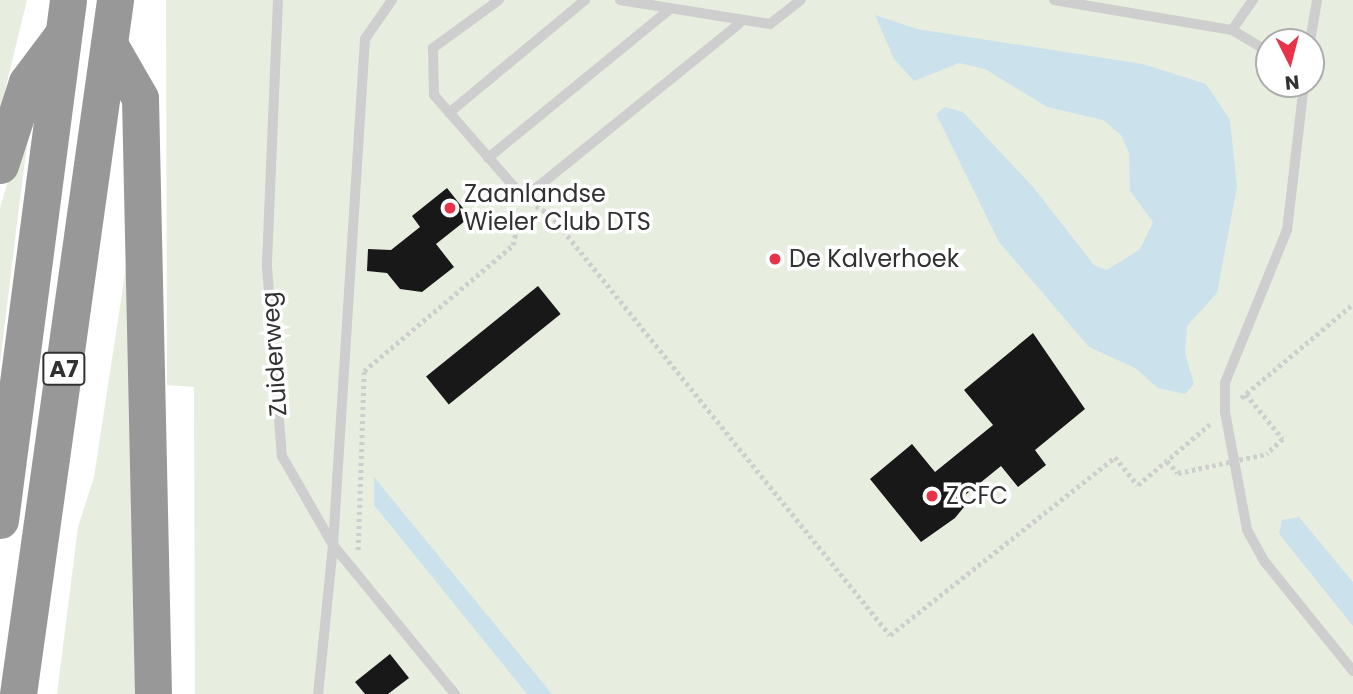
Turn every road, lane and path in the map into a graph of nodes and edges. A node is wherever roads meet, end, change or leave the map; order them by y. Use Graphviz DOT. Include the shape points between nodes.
graph roads {
  1 [pos="115,0"];
  2 [pos="278,0"];
  3 [pos="392,0"];
  4 [pos="499,0"];
  5 [pos="585,0"];
  6 [pos="620,0"];
  7 [pos="801,0"];
  8 [pos="1054,0"];
  9 [pos="1253,0"];
  10 [pos="1317,0"];
  11 [pos="669,10"];
  12 [pos="66,17"];
  13 [pos="739,24"];
  14 [pos="1312,28"];
  15 [pos="1232,30"];
  16 [pos="109,44"];
  17 [pos="1255,44"];
  18 [pos="1302,98"];
  19 [pos="449,113"];
  20 [pos="488,158"];
  21 [pos="0,164"];
  22 [pos="524,198"];
  23 [pos="1353,304"];
  24 [pos="1246,394"];
  25 [pos="1225,412"];
  26 [pos="1167,461"];
  27 [pos="0,520"];
  28 [pos="333,545"];
  29 [pos="358,575"];
  30 [pos="1353,671"];
  31 [pos="18,694"];
  32 [pos="153,694"];
  33 [pos="318,694"];
  34 [pos="455,694"];
  1 -- 16 [label="highway, A7"];
  2 -- 28 [label="lane, Zuiderweg" via="267,267 282,456"];
  3 -- 28 [label="lane" via="365,39"];
  4 -- 19 [label="lane" via="433,48 434,95"];
  5 -- 19 [label="lane"];
  6 -- 11 [label="lane"];
  7 -- 13 [label="lane" via="770,24"];
  8 -- 15 [label="lane"];
  9 -- 15 [label="lane"];
  10 -- 14 [label="lane"];
  11 -- 13 [label="lane"];
  11 -- 20 [label="lane"];
  12 -- 21 [label="highway, A7" via="27,82"];
  12 -- 27 [label="highway, A7"];
  13 -- 22 [label="lane"];
  15 -- 17 [label="lane"];
  16 -- 31 [label="highway, A7"];
  16 -- 32 [label="highway" via="140,98"];
  18 -- 25 [label="lane" via="1287,230 1225,383"];
  19 -- 20 [label="lane"];
  20 -- 22 [label="lane"];
  22 -- 26 [label="path" via="550,214 890,635 1115,457 1138,485"];
  22 -- 29 [label="path" via="513,245 363,371"];
  23 -- 24 [label="path"];
  24 -- 25 [label="path"];
  24 -- 26 [label="path, bridge" via="1283,439 1267,454 1178,473"];
  25 -- 26 [label="path"];
  25 -- 30 [label="lane" via="1247,530 1265,562"];
  28 -- 29 [label="lane, Zuiderweg"];
  28 -- 33 [label="lane"];
  29 -- 34 [label="lane, Zuiderweg"];
}
